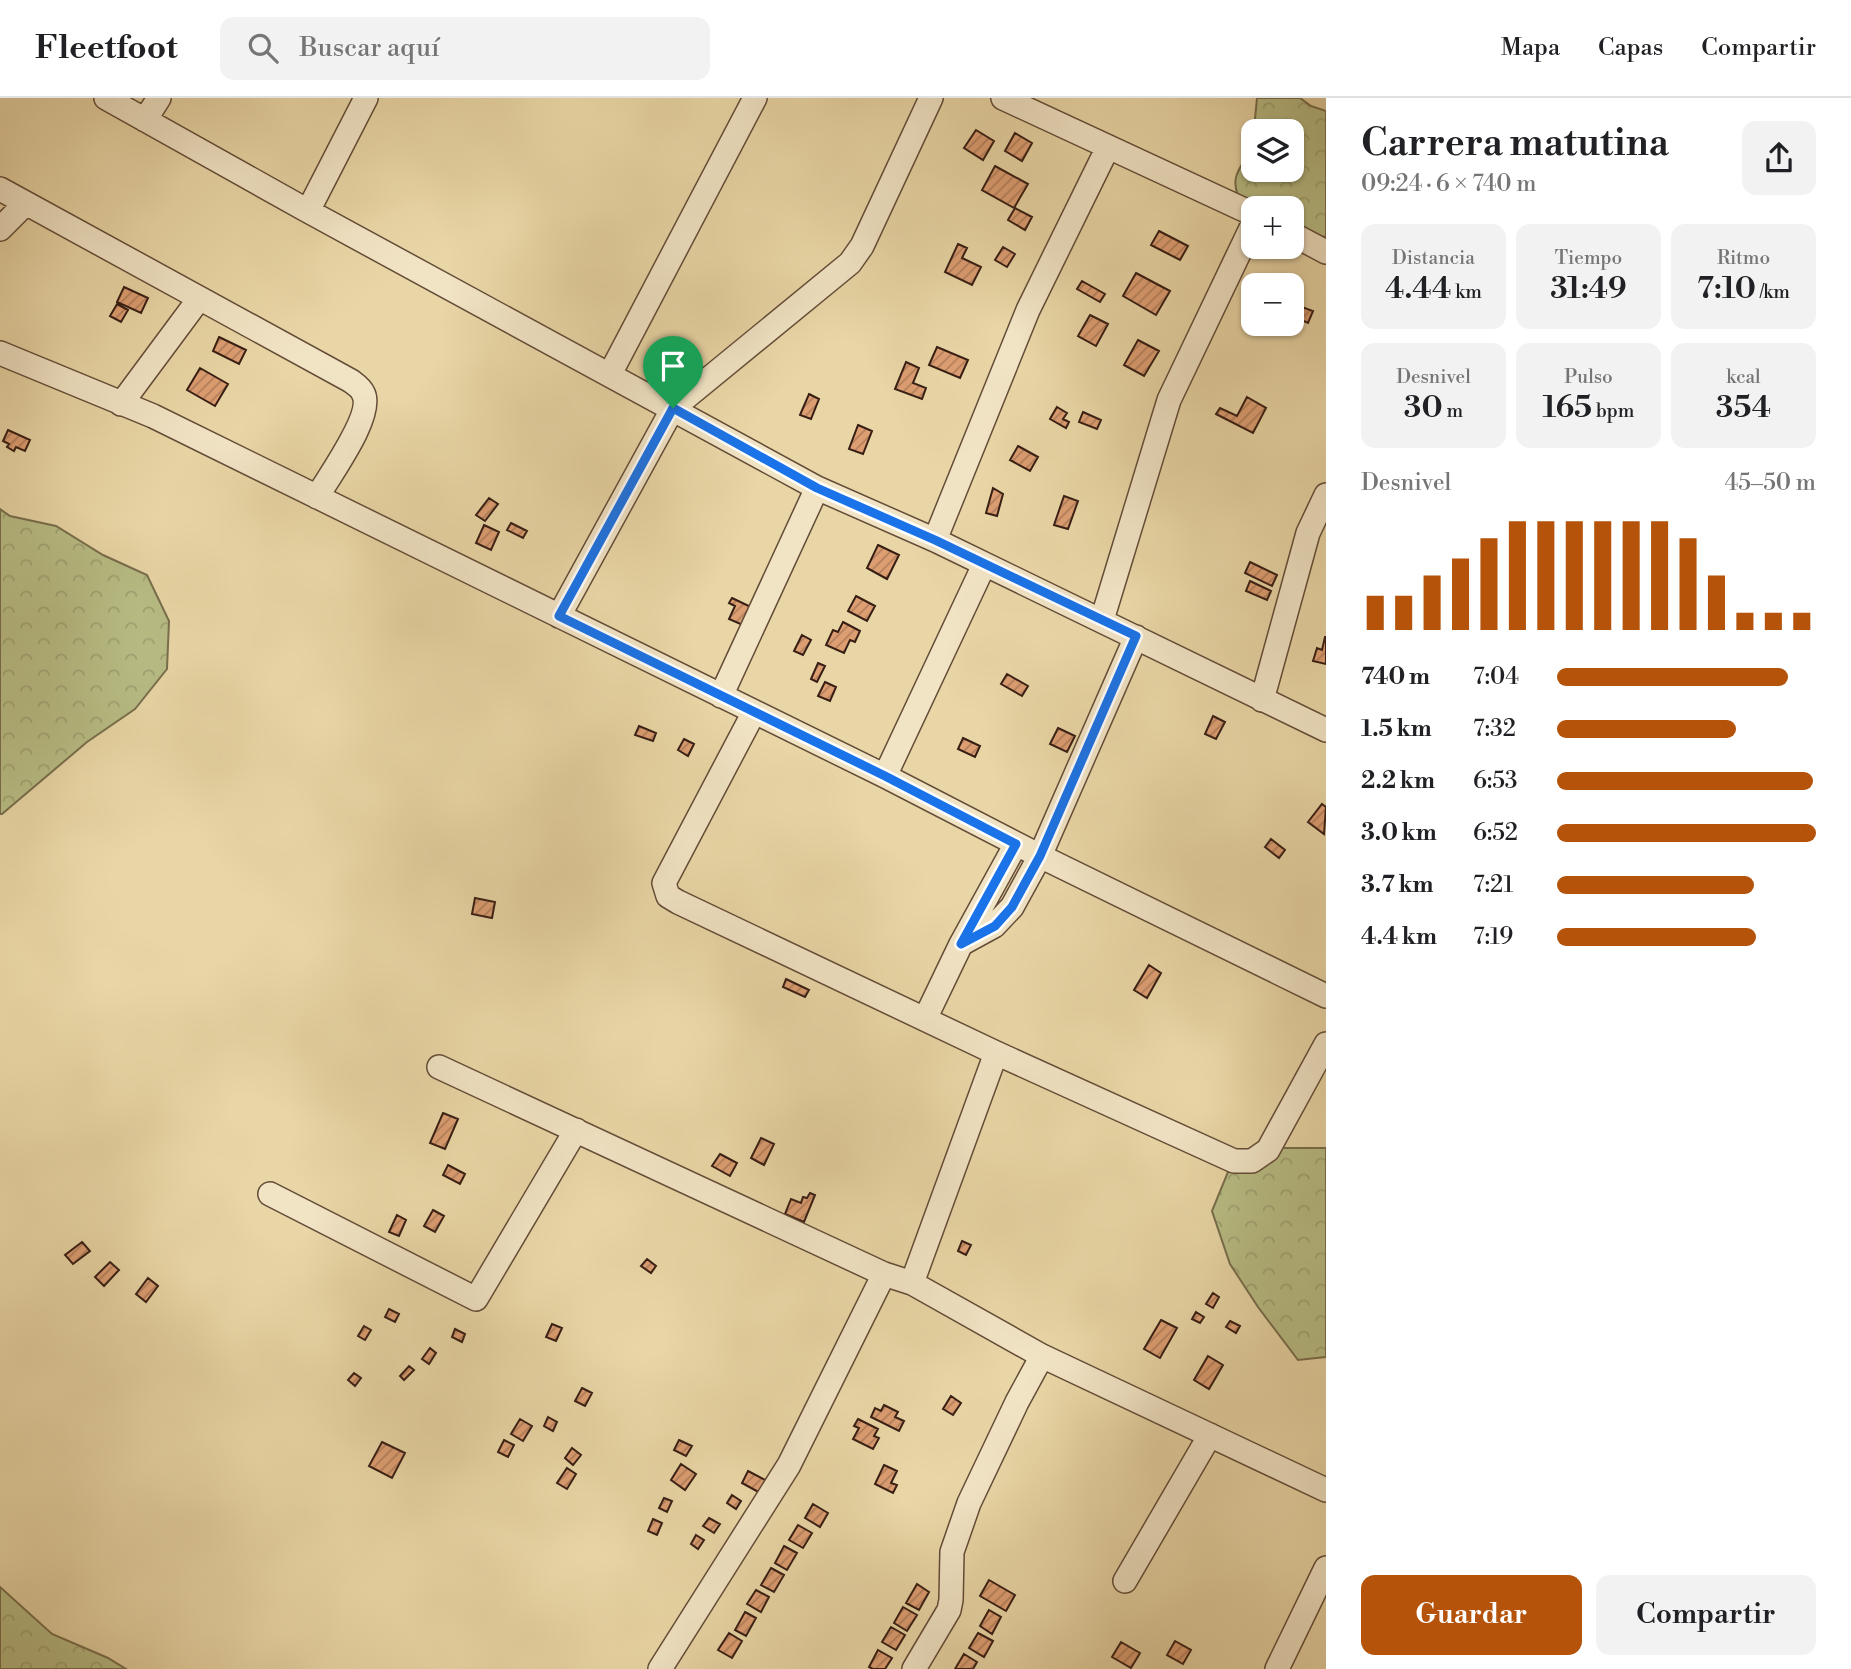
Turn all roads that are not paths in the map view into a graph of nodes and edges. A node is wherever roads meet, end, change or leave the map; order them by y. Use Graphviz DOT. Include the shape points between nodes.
graph roads {
  1 [pos="106,98"];
  2 [pos="159,98"];
  3 [pos="366,98"];
  4 [pos="755,98"];
  5 [pos="932,98"];
  6 [pos="1003,98"];
  7 [pos="145,120"];
  8 [pos="1108,147"];
  9 [pos="0,189"];
  10 [pos="26,204"];
  11 [pos="1241,208"];
  12 [pos="308,211"];
  13 [pos="0,229"];
  14 [pos="1304,240"];
  15 [pos="1241,249"];
  16 [pos="1326,252"];
  17 [pos="199,299"];
  18 [pos="0,353"];
  19 [pos="610,374"];
  20 [pos="121,404"];
  21 [pos="673,408"];
  22 [pos="817,488"];
  23 [pos="1326,495"];
  24 [pos="317,497"];
  25 [pos="935,540"];
  26 [pos="984,565"];
  27 [pos="559,616"];
  28 [pos="1102,620"];
  29 [pos="1136,636"];
  30 [pos="721,696"];
  31 [pos="1262,700"];
  32 [pos="754,712"];
  33 [pos="1326,730"];
  34 [pos="885,776"];
  35 [pos="1016,844"];
  36 [pos="1040,856"];
  37 [pos="961,944"];
  38 [pos="1326,996"];
  39 [pos="925,1019"];
  40 [pos="1326,1044"];
  41 [pos="996,1053"];
  42 [pos="439,1067"];
  43 [pos="576,1130"];
  44 [pos="270,1194"];
  45 [pos="884,1274"];
  46 [pos="912,1283"];
  47 [pos="1042,1356"];
  48 [pos="1210,1435"];
  49 [pos="1326,1490"];
  50 [pos="1326,1568"];
  51 [pos="1125,1581"];
  52 [pos="660,1669"];
  53 [pos="914,1669"];
  54 [pos="1277,1669"];
  1 -- 7 [label="street"];
  2 -- 7 [label="street"];
  3 -- 12 [label="street"];
  4 -- 19 [label="street"];
  5 -- 21 [label="street" via="850,263"];
  6 -- 8 [label="street"];
  7 -- 12 [label="street"];
  8 -- 11 [label="street"];
  8 -- 25 [label="street" via="1028,310"];
  9 -- 10 [label="street"];
  10 -- 13 [label="street"];
  10 -- 17 [label="street"];
  12 -- 19 [label="street"];
  14 -- 16 [label="street"];
  15 -- 28 [label="street" via="1169,400"];
  17 -- 20 [label="street"];
  17 -- 24 [label="street" via="351,381 363,392 366,406 361,422"];
  18 -- 20 [label="street"];
  19 -- 21 [label="street"];
  20 -- 24 [label="street"];
  21 -- 22 [label="street"];
  21 -- 27 [label="street"];
  22 -- 25 [label="street"];
  22 -- 30 [label="street"];
  23 -- 31 [label="street" via="1308,533"];
  24 -- 27 [label="street"];
  25 -- 26 [label="street"];
  26 -- 28 [label="street"];
  26 -- 34 [label="street"];
  27 -- 30 [label="street"];
  28 -- 29 [label="street"];
  29 -- 31 [label="street"];
  29 -- 36 [label="street"];
  30 -- 32 [label="street"];
  31 -- 33 [label="street"];
  32 -- 34 [label="street"];
  32 -- 39 [label="street" via="664,883 668,896"];
  34 -- 35 [label="street"];
  35 -- 36 [label="street"];
  35 -- 37 [label="street"];
  36 -- 37 [label="street" via="1012,907 995,926"];
  36 -- 38 [label="street"];
  37 -- 39 [label="street"];
  39 -- 41 [label="street"];
  40 -- 41 [label="street" via="1268,1150 1252,1161 1234,1161"];
  41 -- 46 [label="street"];
  42 -- 43 [label="street"];
  43 -- 44 [label="street" via="476,1299"];
  43 -- 45 [label="street"];
  45 -- 46 [label="street"];
  45 -- 52 [label="street" via="789,1465"];
  46 -- 47 [label="street"];
  47 -- 48 [label="street"];
  47 -- 53 [label="street" via="969,1503 952,1552 948,1610"];
  48 -- 49 [label="street"];
  48 -- 51 [label="street"];
  50 -- 54 [label="street"];
}
